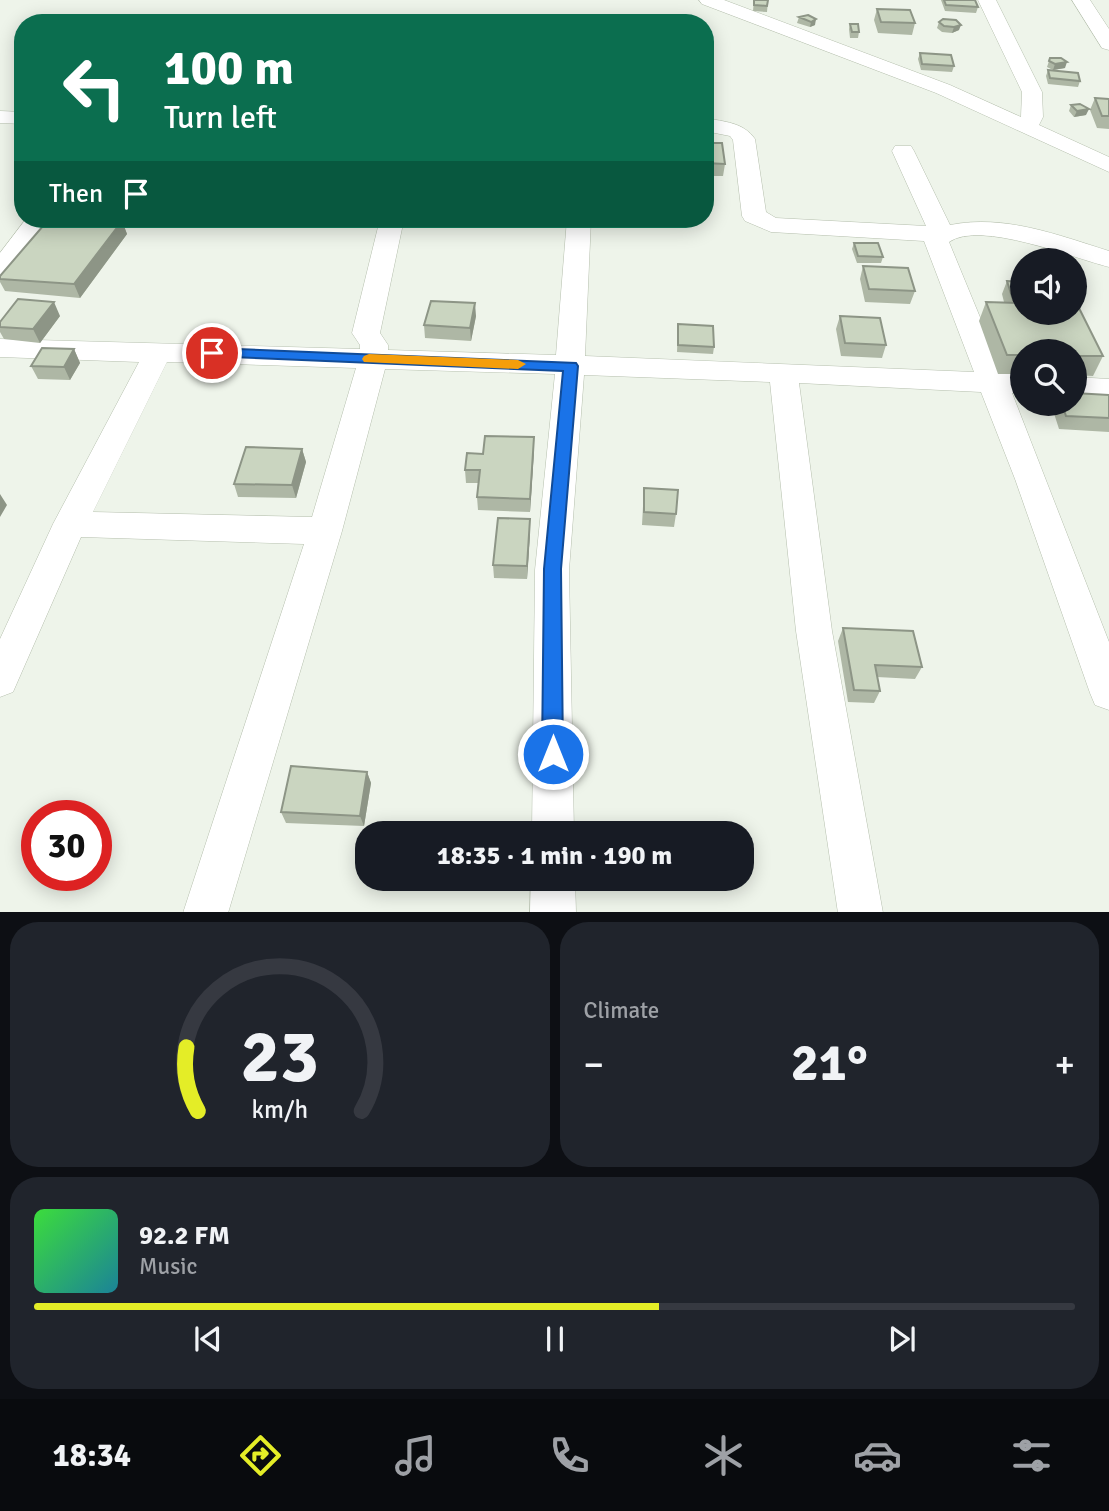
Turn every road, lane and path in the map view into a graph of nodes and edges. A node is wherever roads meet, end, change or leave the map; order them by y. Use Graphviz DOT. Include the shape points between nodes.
graph roads {
  1 [pos="708,0"];
  2 [pos="987,0"];
  3 [pos="1081,0"];
  4 [pos="1109,44"];
  5 [pos="714,126"];
  6 [pos="1027,128"];
  7 [pos="1049,140"];
  8 [pos="1109,144"];
  9 [pos="903,151"];
  10 [pos="1109,165"];
  11 [pos="31,228"];
  12 [pos="390,228"];
  13 [pos="578,228"];
  14 [pos="942,234"];
  15 [pos="1109,260"];
  16 [pos="0,271"];
  17 [pos="0,348"];
  18 [pos="159,351"];
  19 [pos="373,359"];
  20 [pos="570,366"];
  21 [pos="783,372"];
  22 [pos="1007,384"];
  23 [pos="1087,388"];
  24 [pos="1109,389"];
  25 [pos="70,524"];
  26 [pos="325,531"];
  27 [pos="0,680"];
  28 [pos="1109,693"];
  29 [pos="553,821"];
  30 [pos="553,891"];
  31 [pos="205,912"];
  32 [pos="553,912"];
  33 [pos="861,912"];
  1 -- 6 [label="street" via="943,89"];
  2 -- 6 [label="street" via="1032,92"];
  3 -- 4 [label="street"];
  5 -- 14 [label="street" via="737,131 744,139 754,216 771,225"];
  6 -- 7 [label="street"];
  7 -- 8 [label="street"];
  7 -- 10 [label="street"];
  9 -- 14 [label="street"];
  11 -- 16 [label="street"];
  12 -- 19 [label="street" via="366,334 374,345"];
  13 -- 20 [label="street"];
  14 -- 15 [label="street" via="978,229 1007,233"];
  14 -- 22 [label="street" via="936,242 943,261"];
  17 -- 18 [label="street"];
  18 -- 19 [label="street"];
  18 -- 25 [label="street"];
  19 -- 20 [label="street"];
  19 -- 26 [label="street"];
  20 -- 21 [label="street"];
  20 -- 29 [label="street" via="552,569"];
  21 -- 22 [label="street"];
  21 -- 33 [label="street" via="814,631"];
  22 -- 28 [label="street" via="1031,479"];
  23 -- 24 [label="street"];
  25 -- 26 [label="street"];
  25 -- 27 [label="street"];
  26 -- 31 [label="street"];
  30 -- 32 [label="street"];
}
